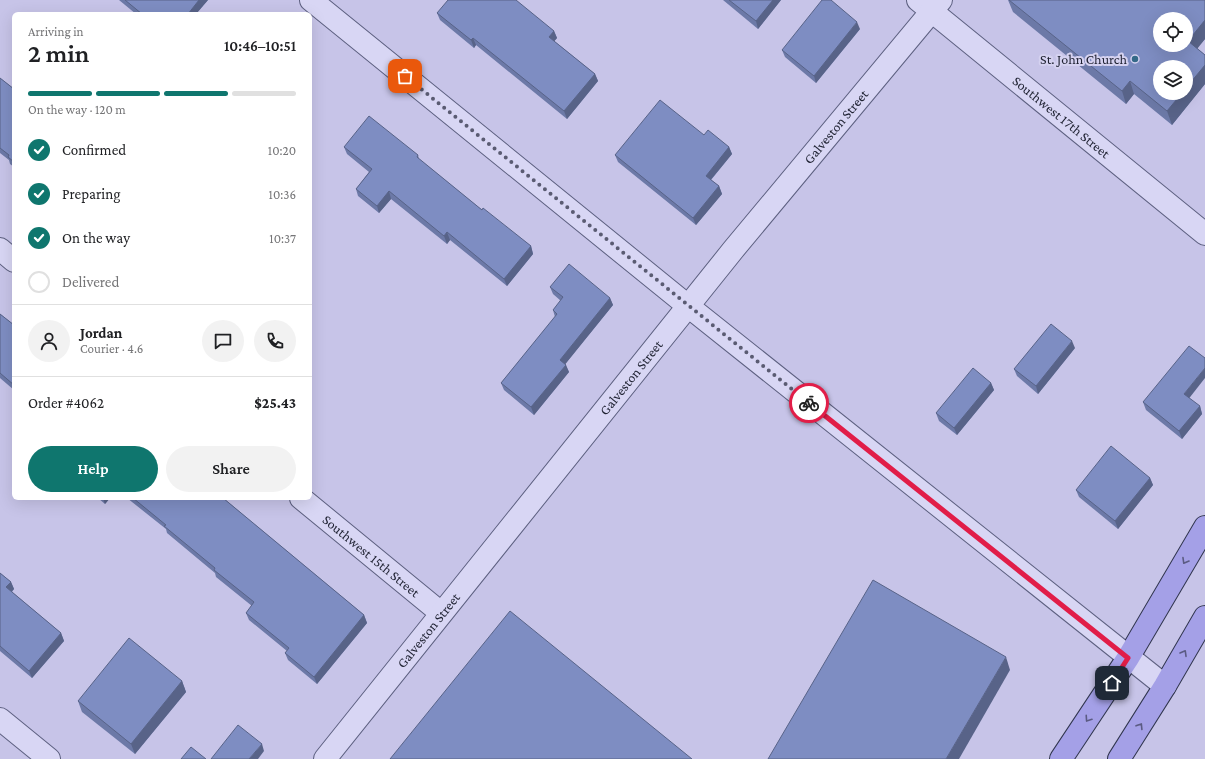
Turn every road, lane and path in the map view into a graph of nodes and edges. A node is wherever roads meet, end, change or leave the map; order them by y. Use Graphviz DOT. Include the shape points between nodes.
graph roads {
  1 [pos="311,0"];
  2 [pos="930,4"];
  3 [pos="1205,234"];
  4 [pos="0,249"];
  5 [pos="12,259"];
  6 [pos="688,306"];
  7 [pos="303,500"];
  8 [pos="1205,527"];
  9 [pos="441,613"];
  10 [pos="1205,617"];
  11 [pos="1128,658"];
  12 [pos="1165,686"];
  13 [pos="0,719"];
  14 [pos="49,759"];
  15 [pos="324,759"];
  16 [pos="1062,759"];
  17 [pos="1119,759"];
  1 -- 6 [label="street"];
  2 -- 3 [label="street, Southwest 17th Street"];
  2 -- 6 [label="street, Galveston Street"];
  4 -- 5 [label="street"];
  6 -- 9 [label="street, Galveston Street"];
  6 -- 11 [label="street"];
  7 -- 9 [label="street, Southwest 15th Street"];
  8 -- 11 [label="main road, one-way"];
  9 -- 15 [label="street, Galveston Street"];
  12 -- 10 [label="main road, one-way"];
  11 -- 12 [label="street"];
  11 -- 16 [label="main road, one-way"];
  17 -- 12 [label="main road, one-way"];
  13 -- 14 [label="street"];
}
